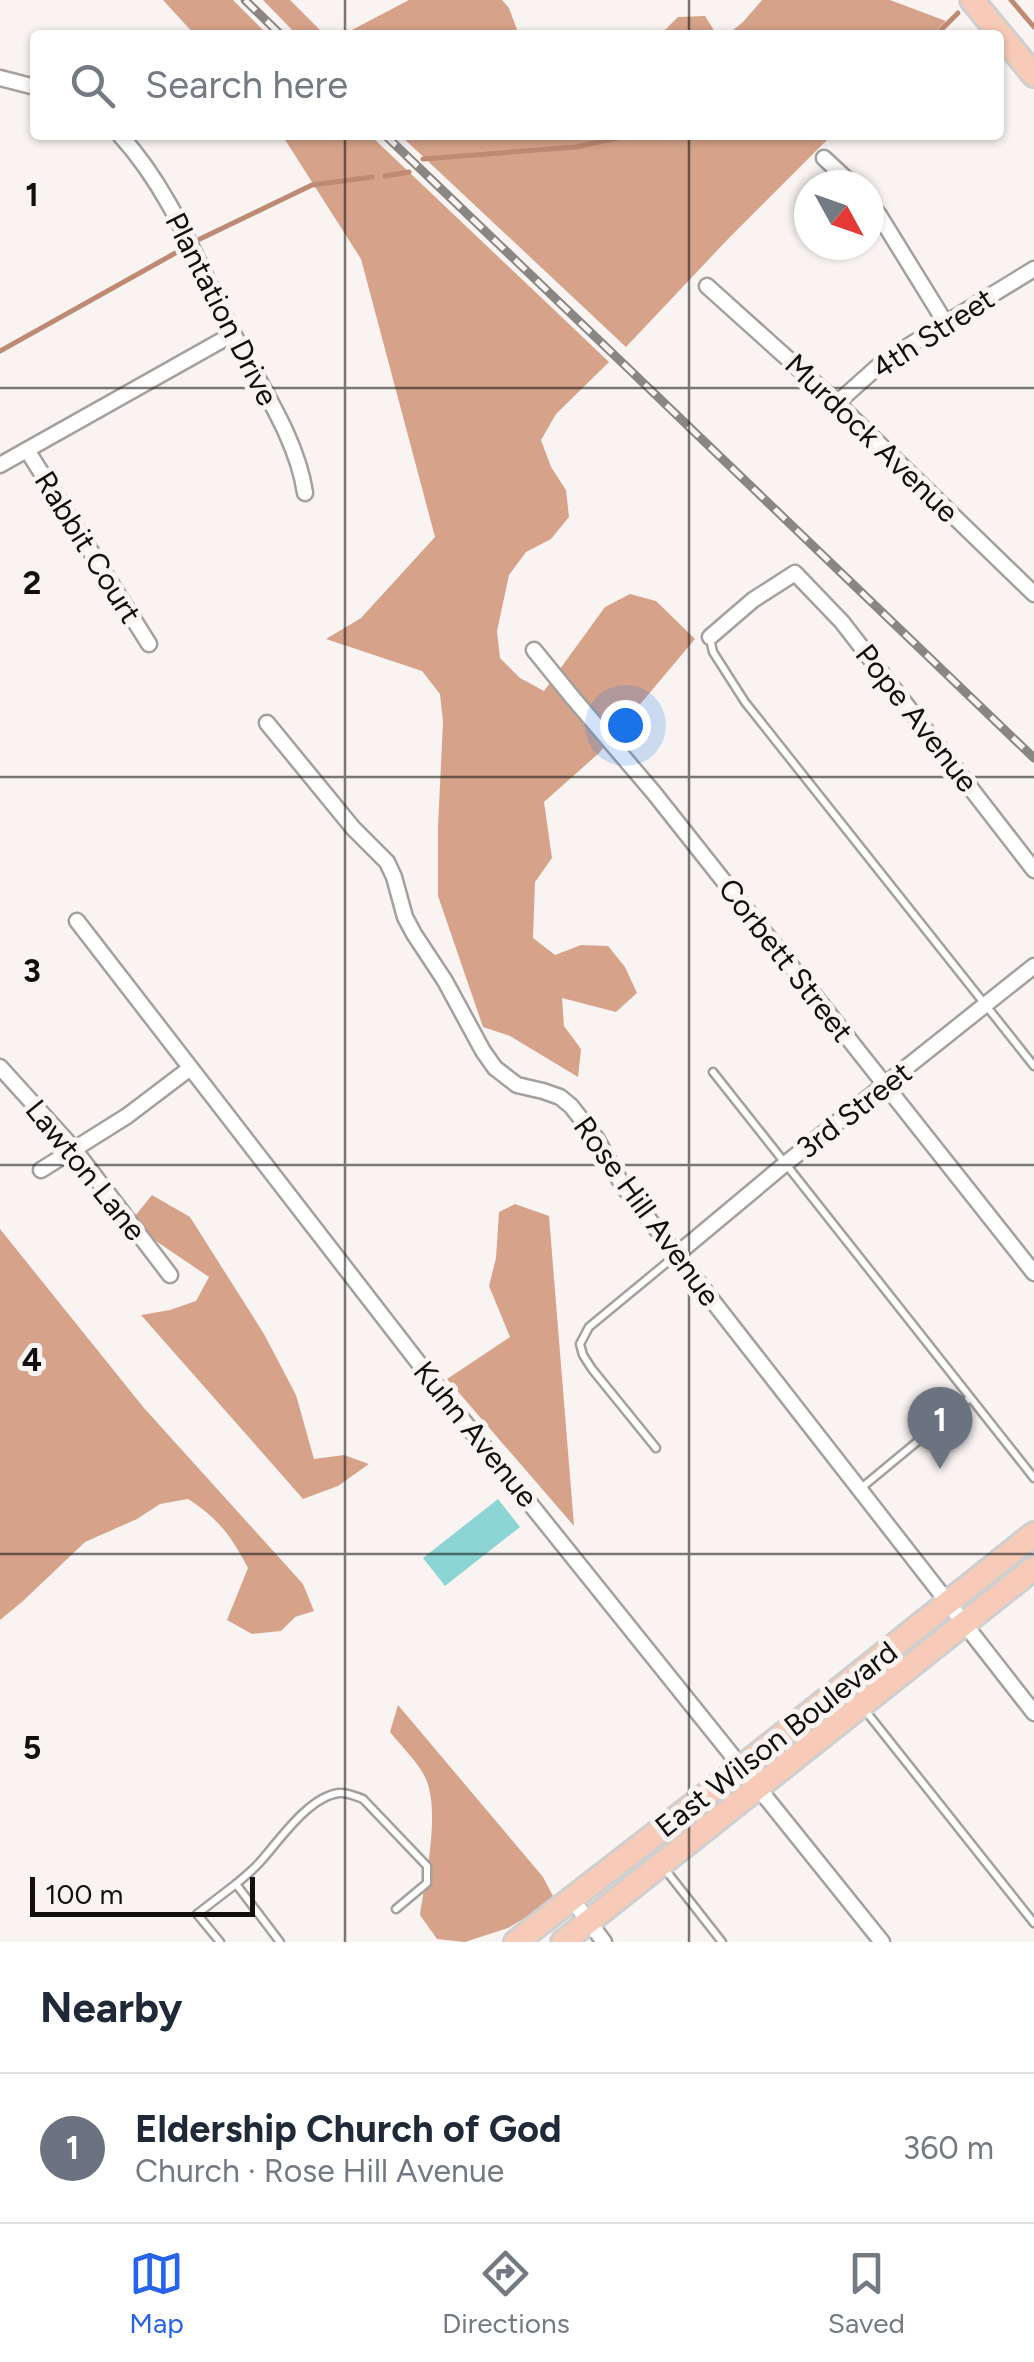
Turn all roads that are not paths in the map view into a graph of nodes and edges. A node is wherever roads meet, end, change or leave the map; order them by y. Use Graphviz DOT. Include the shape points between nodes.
graph roads {
  1 [pos="972,0"];
  2 [pos="998,30"];
  3 [pos="1004,36"];
  4 [pos="1034,75"];
  5 [pos="0,78"];
  6 [pos="30,86"];
  7 [pos="125,140"];
  8 [pos="824,158"];
  9 [pos="837,170"];
  10 [pos="884,223"];
  11 [pos="1034,269"];
  12 [pos="708,286"];
  13 [pos="946,322"];
  14 [pos="233,334"];
  15 [pos="837,403"];
  16 [pos="27,450"];
  17 [pos="0,465"];
  18 [pos="305,492"];
  19 [pos="1034,594"];
  20 [pos="710,637"];
  21 [pos="149,644"];
  22 [pos="534,650"];
  23 [pos="267,724"];
  24 [pos="1034,870"];
  25 [pos="77,921"];
  26 [pos="1034,966"];
  27 [pos="986,1006"];
  28 [pos="1034,1066"];
  29 [pos="0,1067"];
  30 [pos="190,1069"];
  31 [pos="713,1072"];
  32 [pos="886,1086"];
  33 [pos="74,1149"];
  34 [pos="786,1164"];
  35 [pos="41,1170"];
  36 [pos="676,1255"];
  37 [pos="1034,1274"];
  38 [pos="170,1275"];
  39 [pos="970,1398"];
  40 [pos="656,1448"];
  41 [pos="1034,1478"];
  42 [pos="859,1490"];
  43 [pos="1034,1534"];
  44 [pos="1034,1568"];
  45 [pos="948,1604"];
  46 [pos="964,1624"];
  47 [pos="861,1705"];
  48 [pos="1034,1712"];
  49 [pos="742,1767"];
  50 [pos="758,1786"];
  51 [pos="661,1864"];
  52 [pos="236,1884"];
  53 [pos="571,1898"];
  54 [pos="396,1909"];
  55 [pos="588,1922"];
  56 [pos="1034,1923"];
  57 [pos="220,1942"];
  58 [pos="280,1942"];
  59 [pos="516,1942"];
  60 [pos="563,1942"];
  61 [pos="604,1942"];
  62 [pos="722,1942"];
  63 [pos="882,1942"];
  1 -- 2 [label="main road"];
  3 -- 4 [label="main road"];
  5 -- 6 [label="street"];
  7 -- 14 [label="street, Plantation Drive" via="163,191"];
  8 -- 9 [label="street"];
  10 -- 13 [label="street"];
  11 -- 13 [label="street, 4th Street"];
  12 -- 15 [label="street, Murdock Avenue"];
  13 -- 15 [label="street, 4th Street" via="884,361"];
  14 -- 16 [label="street"];
  14 -- 18 [label="street, Plantation Drive" via="295,452"];
  15 -- 19 [label="street, Murdock Avenue"];
  16 -- 17 [label="street"];
  16 -- 21 [label="street, Rabbit Court"];
  20 -- 24 [label="street, Pope Avenue" via="795,573 842,622"];
  20 -- 27 [label="lane" via="712,652 745,702"];
  22 -- 32 [label="street, Corbett Street"];
  23 -- 36 [label="street, Rose Hill Avenue" via="387,862 405,917 495,1068 517,1085 572,1106"];
  25 -- 30 [label="street, Kuhn Avenue"];
  26 -- 27 [label="street, 3rd Street"];
  27 -- 28 [label="lane"];
  27 -- 32 [label="street, 3rd Street"];
  29 -- 33 [label="street, Lawton Lane"];
  30 -- 33 [label="street"];
  30 -- 49 [label="street, Kuhn Avenue"];
  31 -- 34 [label="lane"];
  32 -- 34 [label="street, 3rd Street"];
  32 -- 37 [label="street, Corbett Street"];
  33 -- 35 [label="street"];
  33 -- 38 [label="street, Lawton Lane"];
  34 -- 36 [label="street, 3rd Street"];
  34 -- 39 [label="lane"];
  36 -- 40 [label="lane" via="589,1327 580,1344"];
  36 -- 42 [label="street, Rose Hill Avenue"];
  39 -- 41 [label="lane"];
  39 -- 42 [label="lane"];
  42 -- 45 [label="street, Rose Hill Avenue"];
  43 -- 45 [label="main road, East Wilson Boulevard"];
  44 -- 46 [label="main road, East Wilson Boulevard"];
  45 -- 46 [label="street, Rose Hill Avenue"];
  45 -- 49 [label="main road, East Wilson Boulevard"];
  46 -- 47 [label="main road, East Wilson Boulevard"];
  46 -- 48 [label="street, Rose Hill Avenue"];
  47 -- 50 [label="main road, East Wilson Boulevard"];
  47 -- 56 [label="lane"];
  49 -- 50 [label="street, Kuhn Avenue"];
  49 -- 53 [label="main road, East Wilson Boulevard"];
  50 -- 51 [label="main road, East Wilson Boulevard"];
  50 -- 63 [label="street, Kuhn Avenue"];
  51 -- 55 [label="main road, East Wilson Boulevard"];
  51 -- 62 [label="lane"];
  52 -- 54 [label="lane" via="292,1823 329,1796 348,1794 363,1799 427,1866 427,1883"];
  52 -- 57 [label="lane" via="198,1914"];
  52 -- 58 [label="lane"];
  53 -- 55 [label="street"];
  53 -- 59 [label="main road, East Wilson Boulevard"];
  55 -- 60 [label="main road, East Wilson Boulevard"];
  55 -- 61 [label="street"];
}
